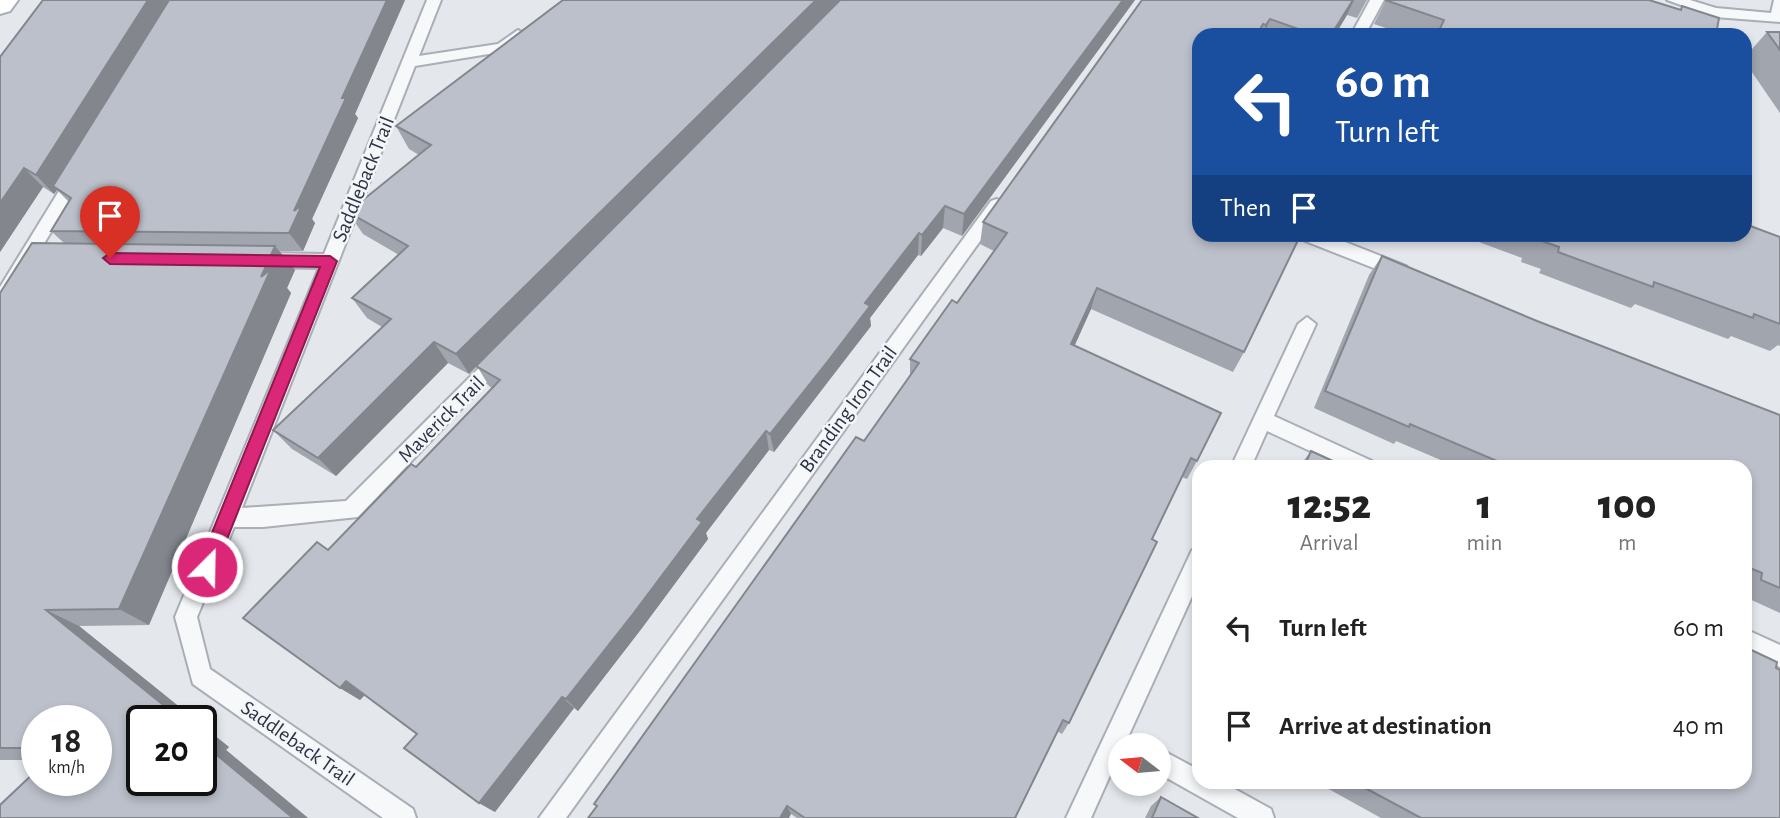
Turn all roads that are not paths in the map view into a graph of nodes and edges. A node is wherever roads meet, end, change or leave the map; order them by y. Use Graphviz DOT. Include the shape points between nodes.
graph roads {
  1 [pos="4,0"];
  2 [pos="434,0"];
  3 [pos="1377,0"];
  4 [pos="1674,0"];
  5 [pos="1780,1"];
  6 [pos="0,5"];
  7 [pos="1778,18"];
  8 [pos="533,24"];
  9 [pos="1362,28"];
  10 [pos="410,62"];
  11 [pos="85,164"];
  12 [pos="1007,191"];
  13 [pos="1326,242"];
  14 [pos="28,257"];
  15 [pos="55,257"];
  16 [pos="247,260"];
  17 [pos="330,261"];
  18 [pos="1422,280"];
  19 [pos="0,302"];
  20 [pos="1307,324"];
  21 [pos="515,343"];
  22 [pos="1262,420"];
  23 [pos="1244,460"];
  24 [pos="1350,460"];
  25 [pos="228,517"];
  26 [pos="1192,575"];
  27 [pos="1752,643"];
  28 [pos="1780,656"];
  29 [pos="1127,733"];
  30 [pos="1171,767"];
  31 [pos="1108,768"];
  32 [pos="1192,779"];
  33 [pos="1210,789"];
  34 [pos="404,818"];
  35 [pos="551,818"];
  36 [pos="1078,818"];
  37 [pos="1262,818"];
  1 -- 6 [label="street"];
  2 -- 10 [label="lane, Saddleback Trail"];
  3 -- 9 [label="lane"];
  4 -- 7 [label="lane" via="1715,12"];
  5 -- 7 [label="lane"];
  8 -- 10 [label="lane" via="502,48"];
  10 -- 17 [label="lane, Saddleback Trail"];
  11 -- 14 [label="lane"];
  12 -- 35 [label="lane, Branding Iron Trail"];
  13 -- 18 [label="lane"];
  14 -- 15 [label="lane"];
  14 -- 19 [label="lane"];
  16 -- 17 [label="lane"];
  17 -- 25 [label="lane, Saddleback Trail"];
  20 -- 22 [label="lane"];
  21 -- 25 [label="lane, Maverick Trail" via="351,510"];
  22 -- 23 [label="lane"];
  22 -- 24 [label="lane"];
  25 -- 34 [label="lane, Saddleback Trail" via="186,617 201,676"];
  26 -- 29 [label="lane"];
  27 -- 28 [label="lane"];
  30 -- 32 [label="lane"];
  31 -- 36 [label="lane"];
  33 -- 37 [label="lane"];
}
